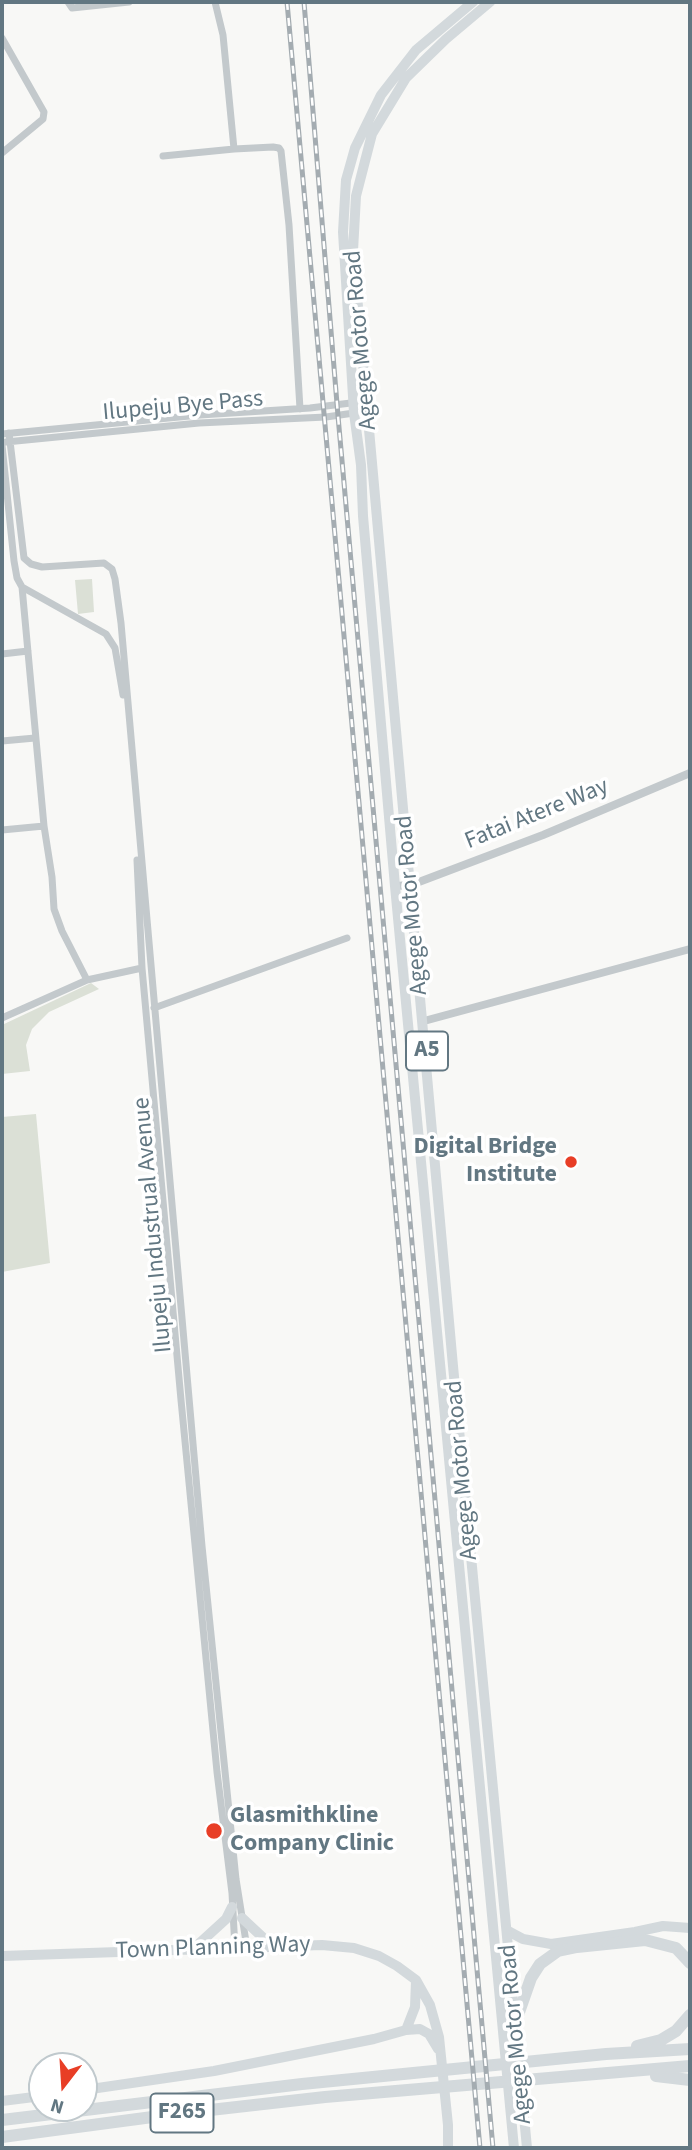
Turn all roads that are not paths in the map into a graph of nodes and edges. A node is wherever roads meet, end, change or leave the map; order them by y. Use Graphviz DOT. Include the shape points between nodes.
graph roads {
  1 [pos="68,2"];
  2 [pos="129,2"];
  3 [pos="215,2"];
  4 [pos="472,2"];
  5 [pos="490,2"];
  6 [pos="2,38"];
  7 [pos="234,149"];
  8 [pos="2,153"];
  9 [pos="163,156"];
  10 [pos="367,406"];
  11 [pos="354,408"];
  12 [pos="300,409"];
  13 [pos="5,439"];
  14 [pos="22,587"];
  15 [pos="28,651"];
  16 [pos="2,654"];
  17 [pos="36,738"];
  18 [pos="2,741"];
  19 [pos="690,774"];
  20 [pos="44,826"];
  21 [pos="2,830"];
  22 [pos="411,885"];
  23 [pos="395,886"];
  24 [pos="348,938"];
  25 [pos="690,949"];
  26 [pos="142,968"];
  27 [pos="87,980"];
  28 [pos="154,1008"];
  29 [pos="3,1016"];
  30 [pos="424,1021"];
  31 [pos="491,1763"];
  32 [pos="479,1766"];
  33 [pos="232,1907"];
  34 [pos="242,1919"];
  35 [pos="690,1928"];
  36 [pos="508,1931"];
  37 [pos="273,1947"];
  38 [pos="247,1948"];
  39 [pos="235,1949"];
  40 [pos="191,1951"];
  41 [pos="2,1956"];
  42 [pos="690,1963"];
  43 [pos="416,1980"];
  44 [pos="517,2018"];
  45 [pos="684,2023"];
  46 [pos="406,2030"];
  47 [pos="690,2049"];
  48 [pos="606,2054"];
  49 [pos="441,2056"];
  50 [pos="690,2066"];
  51 [pos="606,2074"];
  52 [pos="690,2080"];
  53 [pos="98,2088"];
  54 [pos="28,2098"];
  55 [pos="2,2101"];
  56 [pos="2,2120"];
  57 [pos="2,2137"];
  58 [pos="448,2148"];
  59 [pos="514,2148"];
  60 [pos="527,2148"];
  1 -- 2 [label="street" via="72,8"];
  3 -- 7 [label="street" via="223,35"];
  4 -- 11 [label="main road, Agege Motor Road / A5" via="416,50 395,75 355,148 346,180 343,232"];
  5 -- 10 [label="main road, Agege Motor Road / A5" via="407,78 372,134 356,195 354,251"];
  6 -- 8 [label="street" via="44,112 43,119"];
  7 -- 9 [label="street"];
  7 -- 12 [label="street" via="273,147 281,151"];
  10 -- 11 [label="street, Ilupeju Bye Pass"];
  10 -- 22 [label="main road, Agege Motor Road / A5"];
  11 -- 12 [label="street, Ilupeju Bye Pass"];
  11 -- 13 [label="street, Ilupeju Bye Pass" via="326,417"];
  11 -- 23 [label="main road, Agege Motor Road / A5"];
  12 -- 13 [label="street, Ilupeju Bye Pass" via="200,415"];
  13 -- 14 [label="street" via="15,568"];
  13 -- 28 [label="street, Ilupeju Industrual Avenue" via="24,558 42,566 104,563 115,579"];
  14 -- 15 [label="street"];
  14 -- 26 [label="street, Ilupeju Industrual Avenue" via="106,634 115,648 132,798"];
  15 -- 16 [label="street"];
  15 -- 17 [label="street"];
  17 -- 18 [label="street"];
  17 -- 20 [label="street"];
  19 -- 22 [label="street, Fatai Atere Way"];
  20 -- 21 [label="street"];
  20 -- 27 [label="street" via="54,909"];
  22 -- 23 [label="street, Fatai Atere Way"];
  22 -- 30 [label="main road, Agege Motor Road / A5"];
  23 -- 32 [label="main road, Agege Motor Road / A5"];
  24 -- 28 [label="street"];
  25 -- 30 [label="street"];
  26 -- 27 [label="street"];
  26 -- 33 [label="street, Ilupeju Industrual Avenue"];
  27 -- 29 [label="street"];
  28 -- 34 [label="street, Ilupeju Industrual Avenue" via="202,1546"];
  30 -- 31 [label="main road, Agege Motor Road / A5"];
  31 -- 32 [label="main road"];
  31 -- 36 [label="main road, Agege Motor Road / A5"];
  32 -- 59 [label="main road, Agege Motor Road / A5"];
  33 -- 39 [label="street, Ilupeju Industrual Avenue"];
  33 -- 40 [label="main road" via="221,1924"];
  34 -- 37 [label="main road"];
  34 -- 38 [label="street, Ilupeju Industrual Avenue"];
  35 -- 36 [label="main road" via="663,1926 551,1944"];
  36 -- 44 [label="main road, Agege Motor Road / A5"];
  37 -- 38 [label="main road, Town Planning Way"];
  37 -- 43 [label="main road, Town Planning Way" via="355,1948 379,1956"];
  38 -- 39 [label="main road, Town Planning Way"];
  39 -- 40 [label="main road, Town Planning Way"];
  40 -- 41 [label="main road, Town Planning Way"];
  42 -- 44 [label="highway" via="676,1948 645,1940 558,1951 540,1964 531,1978"];
  43 -- 46 [label="main road" via="415,2007"];
  43 -- 49 [label="main road" via="430,2005"];
  44 -- 60 [label="main road, Agege Motor Road / A5"];
  45 -- 48 [label="highway" via="661,2040"];
  46 -- 49 [label="main road" via="421,2029 429,2034"];
  46 -- 53 [label="main road" via="214,2071"];
  47 -- 48 [label="highway, F265"];
  48 -- 56 [label="highway, F265"];
  49 -- 58 [label="main road"];
  50 -- 51 [label="highway, F265"];
  51 -- 52 [label="highway"];
  51 -- 57 [label="highway, F265" via="364,2094"];
  54 -- 55 [label="main road"];
}
